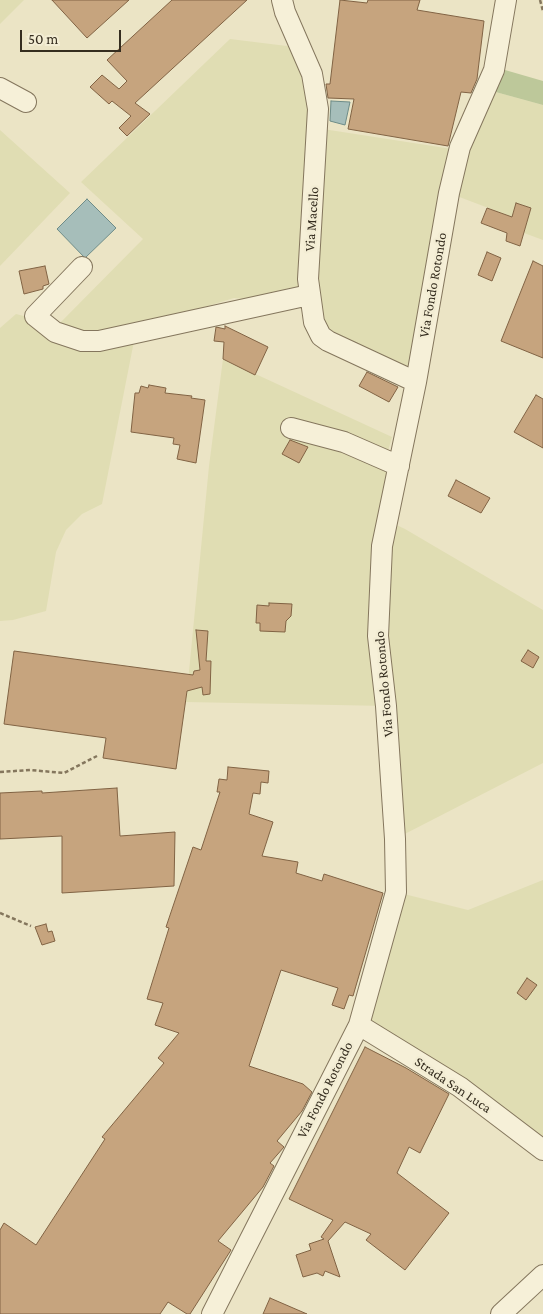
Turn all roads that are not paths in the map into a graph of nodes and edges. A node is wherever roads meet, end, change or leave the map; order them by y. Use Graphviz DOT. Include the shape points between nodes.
graph roads {
  1 [pos="282,0"];
  2 [pos="506,0"];
  3 [pos="0,88"];
  4 [pos="26,102"];
  5 [pos="82,267"];
  6 [pos="309,295"];
  7 [pos="416,382"];
  8 [pos="291,428"];
  9 [pos="399,466"];
  10 [pos="359,1025"];
  11 [pos="543,1150"];
  12 [pos="543,1275"];
  13 [pos="212,1314"];
  14 [pos="501,1314"];
  1 -- 6 [label="street, Via Macello" via="312,74 318,109"];
  2 -- 7 [label="street, Via Fondo Rotondo" via="494,70 460,147"];
  3 -- 4 [label="street"];
  5 -- 6 [label="street" via="35,316 56,332 82,341 99,341"];
  6 -- 7 [label="street, Via Macello" via="314,322 324,339"];
  7 -- 9 [label="street, Via Fondo Rotondo"];
  8 -- 9 [label="street" via="344,442"];
  9 -- 10 [label="street, Via Fondo Rotondo" via="382,546 378,636 396,840 396,892"];
  10 -- 11 [label="street, Strada San Luca" via="460,1087"];
  10 -- 13 [label="street, Via Fondo Rotondo"];
  12 -- 14 [label="street"];
}
